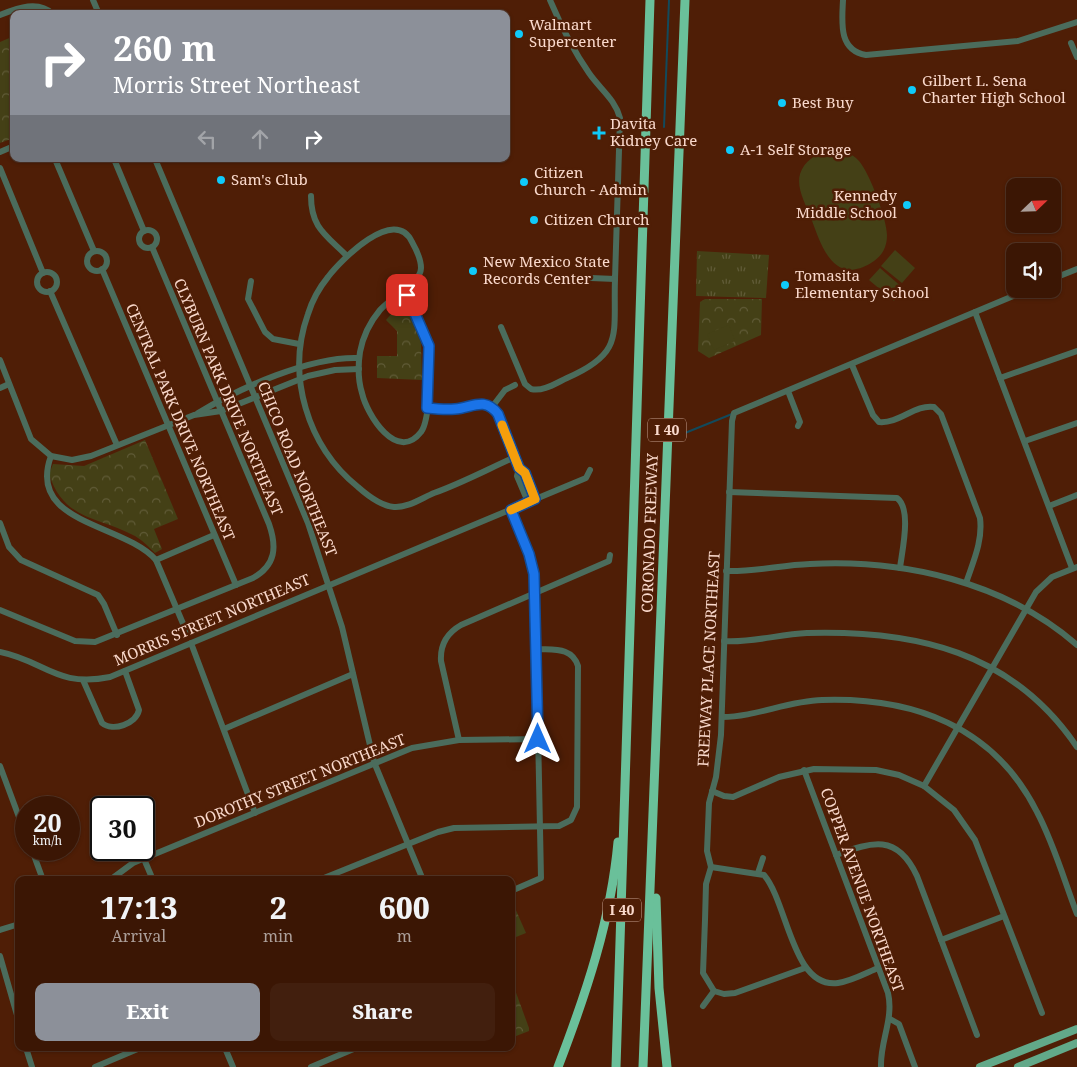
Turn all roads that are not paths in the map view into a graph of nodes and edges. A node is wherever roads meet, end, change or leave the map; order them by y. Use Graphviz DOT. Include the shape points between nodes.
graph roads {
  1 [pos="550,0"];
  2 [pos="650,0"];
  3 [pos="685,0"];
  4 [pos="691,0"];
  5 [pos="843,0"];
  6 [pos="13,10"];
  7 [pos="49,10"];
  8 [pos="1077,22"];
  9 [pos="684,33"];
  10 [pos="1071,43"];
  11 [pos="1077,57"];
  12 [pos="56,162"];
  13 [pos="115,162"];
  14 [pos="157,162"];
  15 [pos="0,168"];
  16 [pos="311,196"];
  17 [pos="144,231"];
  18 [pos="152,247"];
  19 [pos="94,252"];
  20 [pos="347,256"];
  21 [pos="102,269"];
  22 [pos="1077,269"];
  23 [pos="43,273"];
  24 [pos="1061,275"];
  25 [pos="591,278"];
  26 [pos="614,279"];
  27 [pos="251,281"];
  28 [pos="404,289"];
  29 [pos="50,291"];
  30 [pos="1008,298"];
  31 [pos="975,312"];
  32 [pos="501,327"];
  33 [pos="299,344"];
  34 [pos="1077,351"];
  35 [pos="359,358"];
  36 [pos="0,360"];
  37 [pos="852,365"];
  38 [pos="299,367"];
  39 [pos="359,369"];
  40 [pos="1000,378"];
  41 [pos="300,379"];
  42 [pos="9,384"];
  43 [pos="515,385"];
  44 [pos="251,386"];
  45 [pos="0,388"];
  46 [pos="788,391"];
  47 [pos="256,397"];
  48 [pos="217,402"];
  49 [pos="492,407"];
  50 [pos="427,408"];
  51 [pos="221,411"];
  52 [pos="194,415"];
  53 [pos="1077,423"];
  54 [pos="167,424"];
  55 [pos="798,426"];
  56 [pos="1025,441"];
  57 [pos="116,446"];
  58 [pos="51,456"];
  59 [pos="515,457"];
  60 [pos="519,468"];
  61 [pos="590,470"];
  62 [pos="729,492"];
  63 [pos="1077,495"];
  64 [pos="535,499"];
  65 [pos="528,502"];
  66 [pos="1049,506"];
  67 [pos="511,510"];
  68 [pos="0,523"];
  69 [pos="214,535"];
  70 [pos="610,555"];
  71 [pos="156,560"];
  72 [pos="1075,567"];
  73 [pos="900,568"];
  74 [pos="726,571"];
  75 [pos="966,583"];
  76 [pos="328,584"];
  77 [pos="236,585"];
  78 [pos="536,592"];
  79 [pos="177,609"];
  80 [pos="1024,609"];
  81 [pos="0,610"];
  82 [pos="187,633"];
  83 [pos="117,634"];
  84 [pos="191,642"];
  85 [pos="724,642"];
  86 [pos="1077,645"];
  87 [pos="538,649"];
  88 [pos="0,652"];
  89 [pos="992,668"];
  90 [pos="124,671"];
  91 [pos="353,674"];
  92 [pos="83,680"];
  93 [pos="722,717"];
  94 [pos="958,728"];
  95 [pos="224,729"];
  96 [pos="538,739"];
  97 [pos="459,740"];
  98 [pos="1077,747"];
  99 [pos="627,752"];
  100 [pos="374,762"];
  101 [pos="0,766"];
  102 [pos="804,770"];
  103 [pos="924,786"];
  104 [pos="712,791"];
  105 [pos="15,806"];
  106 [pos="255,813"];
  107 [pos="541,826"];
  108 [pos="653,828"];
  109 [pos="407,842"];
  110 [pos="155,854"];
  111 [pos="836,856"];
  112 [pos="763,858"];
  113 [pos="36,861"];
  114 [pos="140,861"];
  115 [pos="145,861"];
  116 [pos="711,867"];
  117 [pos="758,873"];
  118 [pos="42,876"];
  119 [pos="115,876"];
  120 [pos="151,876"];
  121 [pos="328,876"];
  122 [pos="421,876"];
  123 [pos="515,889"];
  124 [pos="1077,914"];
  125 [pos="1004,916"];
  126 [pos="15,925"];
  127 [pos="0,930"];
  128 [pos="941,940"];
  129 [pos="0,956"];
  130 [pos="805,968"];
  131 [pos="878,968"];
  132 [pos="714,991"];
  133 [pos="703,1006"];
  134 [pos="15,1008"];
  135 [pos="1042,1013"];
  136 [pos="890,1019"];
  137 [pos="1077,1029"];
  138 [pos="977,1035"];
  139 [pos="1077,1043"];
  140 [pos="27,1051"];
  141 [pos="133,1051"];
  142 [pos="226,1051"];
  143 [pos="349,1051"];
  144 [pos="1012,1054"];
  145 [pos="32,1067"];
  146 [pos="95,1067"];
  147 [pos="233,1067"];
  148 [pos="311,1067"];
  149 [pos="558,1067"];
  150 [pos="616,1067"];
  151 [pos="643,1067"];
  152 [pos="667,1067"];
  153 [pos="881,1067"];
  154 [pos="915,1067"];
  155 [pos="980,1067"];
  156 [pos="1018,1067"];
  1 -- 26 [label="street" via="561,28 592,77 612,99 620,118"];
  2 -- 99 [label="highway, CORONADO FREEWAY / I 40"];
  3 -- 9 [label="highway, CORONADO FREEWAY / I 40"];
  4 -- 9 [label="highway"];
  5 -- 8 [label="street" via="844,38 854,51 866,55 1018,41"];
  6 -- 7 [label="street" via="31,3 43,5"];
  9 -- 108 [label="highway, CORONADO FREEWAY / I 40"];
  10 -- 11 [label="street"];
  12 -- 19 [label="street, CENTRAL PARK DRIVE NORTHEAST"];
  13 -- 17 [label="street, CLYBURN PARK DRIVE NORTHEAST"];
  14 -- 44 [label="street, CHICO ROAD NORTHEAST"];
  15 -- 23 [label="street"];
  16 -- 20 [label="street" via="314,221"];
  17 -- 18 [label="street, CLYBURN PARK DRIVE NORTHEAST" via="151,230 156,235"];
  17 -- 18 [label="street, CLYBURN PARK DRIVE NORTHEAST" via="139,237 140,242 145,248"];
  18 -- 48 [label="street, CLYBURN PARK DRIVE NORTHEAST"];
  19 -- 21 [label="street, CENTRAL PARK DRIVE NORTHEAST" via="101,252 106,257"];
  19 -- 21 [label="street, CENTRAL PARK DRIVE NORTHEAST" via="88,257 89,266"];
  20 -- 28 [label="street" via="367,240 391,228 405,232 420,260 421,272 414,283"];
  20 -- 33 [label="street" via="318,292"];
  21 -- 54 [label="street, CENTRAL PARK DRIVE NORTHEAST"];
  22 -- 24 [label="street"];
  23 -- 29 [label="street" via="38,277 38,284 41,289"];
  23 -- 29 [label="street" via="49,272 56,278 56,286"];
  25 -- 26 [label="street"];
  26 -- 32 [label="street" via="610,349 595,364 556,383 536,390 525,384"];
  27 -- 33 [label="street" via="248,299 264,332 273,339"];
  28 -- 35 [label="street" via="387,302 373,320 363,338"];
  28 -- 50 [label="street" via="429,346"];
  29 -- 57 [label="street"];
  30 -- 31 [label="street"];
  31 -- 37 [label="street"];
  31 -- 40 [label="street"];
  33 -- 38 [label="street"];
  34 -- 40 [label="street"];
  35 -- 38 [label="street" via="326,360"];
  35 -- 39 [label="street"];
  36 -- 42 [label="street"];
  37 -- 46 [label="street"];
  37 -- 75 [label="street" via="873,416 879,422 926,407 934,407 941,414 980,518 979,544"];
  38 -- 41 [label="street"];
  38 -- 44 [label="street"];
  39 -- 41 [label="street" via="334,370"];
  39 -- 50 [label="street" via="364,402 386,435 399,442 416,437 424,428"];
  40 -- 56 [label="street"];
  41 -- 47 [label="street"];
  41 -- 59 [label="street" via="310,422 332,461 361,490 390,506 405,506"];
  42 -- 45 [label="street"];
  42 -- 58 [label="street" via="28,434"];
  43 -- 49 [label="street" via="505,390"];
  44 -- 47 [label="street, CHICO ROAD NORTHEAST"];
  44 -- 48 [label="street"];
  46 -- 55 [label="street" via="800,422"];
  46 -- 62 [label="street, FREEWAY PLACE NORTHEAST" via="734,413"];
  47 -- 51 [label="street"];
  47 -- 76 [label="street, CHICO ROAD NORTHEAST" via="308,523"];
  48 -- 51 [label="street, CLYBURN PARK DRIVE NORTHEAST"];
  48 -- 52 [label="street"];
  49 -- 50 [label="street" via="481,403 456,409"];
  49 -- 59 [label="street" via="498,414"];
  51 -- 52 [label="street"];
  51 -- 77 [label="street, CLYBURN PARK DRIVE NORTHEAST" via="274,544 270,563 258,575"];
  52 -- 54 [label="street"];
  53 -- 56 [label="street"];
  54 -- 57 [label="street"];
  54 -- 69 [label="street, CENTRAL PARK DRIVE NORTHEAST"];
  56 -- 66 [label="street"];
  57 -- 58 [label="street" via="78,460"];
  58 -- 71 [label="street" via="45,475 57,504 76,517 134,541"];
  59 -- 60 [label="street"];
  60 -- 64 [label="street" via="525,473"];
  60 -- 65 [label="street" via="517,476"];
  61 -- 64 [label="street, MORRIS STREET NORTHEAST" via="586,478"];
  62 -- 73 [label="street" via="897,498 902,506 905,526"];
  62 -- 74 [label="street, FREEWAY PLACE NORTHEAST"];
  63 -- 66 [label="street"];
  64 -- 65 [label="street, MORRIS STREET NORTHEAST"];
  65 -- 67 [label="street, MORRIS STREET NORTHEAST"];
  66 -- 72 [label="street"];
  67 -- 76 [label="street, MORRIS STREET NORTHEAST"];
  67 -- 78 [label="street" via="531,559"];
  68 -- 83 [label="street" via="9,547 21,560 92,590 100,597"];
  69 -- 71 [label="street"];
  69 -- 77 [label="street, CENTRAL PARK DRIVE NORTHEAST"];
  70 -- 78 [label="street" via="610,561"];
  71 -- 79 [label="street"];
  72 -- 80 [label="street" via="1046,581"];
  73 -- 74 [label="street" via="811,564 758,571"];
  73 -- 75 [label="street"];
  74 -- 85 [label="street, FREEWAY PLACE NORTHEAST"];
  75 -- 80 [label="street"];
  76 -- 84 [label="street, MORRIS STREET NORTHEAST"];
  76 -- 91 [label="street, CHICO ROAD NORTHEAST"];
  77 -- 79 [label="street"];
  78 -- 87 [label="street"];
  78 -- 97 [label="street" via="461,624 444,641 441,661"];
  79 -- 82 [label="street"];
  79 -- 83 [label="street"];
  80 -- 86 [label="street"];
  80 -- 89 [label="street"];
  81 -- 83 [label="street" via="80,643 101,641"];
  84 -- 90 [label="street, MORRIS STREET NORTHEAST"];
  84 -- 95 [label="street"];
  85 -- 89 [label="street" via="804,633 892,635 943,646"];
  85 -- 93 [label="street, FREEWAY PLACE NORTHEAST"];
  87 -- 96 [label="street"];
  87 -- 107 [label="street" via="567,652 575,658 578,669 576,813 566,824"];
  88 -- 92 [label="street, MORRIS STREET NORTHEAST" via="57,675"];
  89 -- 94 [label="street"];
  89 -- 98 [label="street" via="1032,697 1062,726"];
  90 -- 92 [label="street, MORRIS STREET NORTHEAST" via="110,677"];
  90 -- 92 [label="street" via="139,710 127,722 111,728 102,723"];
  91 -- 95 [label="street"];
  91 -- 100 [label="street, CHICO ROAD NORTHEAST"];
  93 -- 94 [label="street" via="739,717 787,704 852,701 904,706 926,712"];
  93 -- 104 [label="street, FREEWAY PLACE NORTHEAST" via="719,762"];
  94 -- 103 [label="street"];
  94 -- 124 [label="street" via="984,745 1019,782 1038,812"];
  95 -- 106 [label="street"];
  96 -- 97 [label="street, DOROTHY STREET NORTHEAST"];
  96 -- 107 [label="street"];
  97 -- 100 [label="street, DOROTHY STREET NORTHEAST" via="418,746"];
  99 -- 149 [label="highway" via="618,852 606,918 586,992"];
  99 -- 150 [label="highway, CORONADO FREEWAY / I 40"];
  100 -- 106 [label="street, DOROTHY STREET NORTHEAST"];
  100 -- 109 [label="street, CHICO ROAD NORTHEAST"];
  101 -- 105 [label="street"];
  102 -- 103 [label="street" via="876,770 899,775"];
  102 -- 104 [label="street" via="733,797"];
  102 -- 111 [label="street, COPPER AVENUE NORTHEAST"];
  103 -- 125 [label="street" via="965,823 980,849"];
  104 -- 116 [label="street, FREEWAY PLACE NORTHEAST" via="708,851"];
  106 -- 110 [label="street, DOROTHY STREET NORTHEAST"];
  107 -- 109 [label="street" via="454,828"];
  107 -- 123 [label="street" via="541,878"];
  108 -- 151 [label="highway, CORONADO FREEWAY / I 40"];
  108 -- 152 [label="highway" via="659,988"];
  109 -- 121 [label="street"];
  109 -- 122 [label="street, CHICO ROAD NORTHEAST"];
  111 -- 128 [label="street" via="873,843 901,853 913,868"];
  111 -- 131 [label="street, COPPER AVENUE NORTHEAST"];
  112 -- 117 [label="street"];
  113 -- 118 [label="street"];
  114 -- 119 [label="street, DOROTHY STREET NORTHEAST"];
  115 -- 120 [label="street"];
  116 -- 117 [label="street"];
  116 -- 132 [label="street, FREEWAY PLACE NORTHEAST" via="706,884 704,973"];
  117 -- 130 [label="street" via="764,875 773,888"];
  125 -- 128 [label="street"];
  125 -- 135 [label="street"];
  126 -- 127 [label="street"];
  128 -- 138 [label="street"];
  129 -- 134 [label="street"];
  130 -- 131 [label="street" via="819,980 836,983"];
  130 -- 132 [label="street" via="735,993"];
  131 -- 136 [label="street, COPPER AVENUE NORTHEAST" via="890,998"];
  132 -- 133 [label="street"];
  136 -- 153 [label="street, COPPER AVENUE NORTHEAST" via="882,1044"];
  136 -- 154 [label="street" via="899,1024"];
  137 -- 144 [label="main road"];
  139 -- 156 [label="main road"];
  140 -- 145 [label="street"];
  141 -- 146 [label="street"];
  142 -- 147 [label="street"];
  143 -- 148 [label="street"];
  144 -- 155 [label="main road"];
  144 -- 156 [label="main road"];
}
